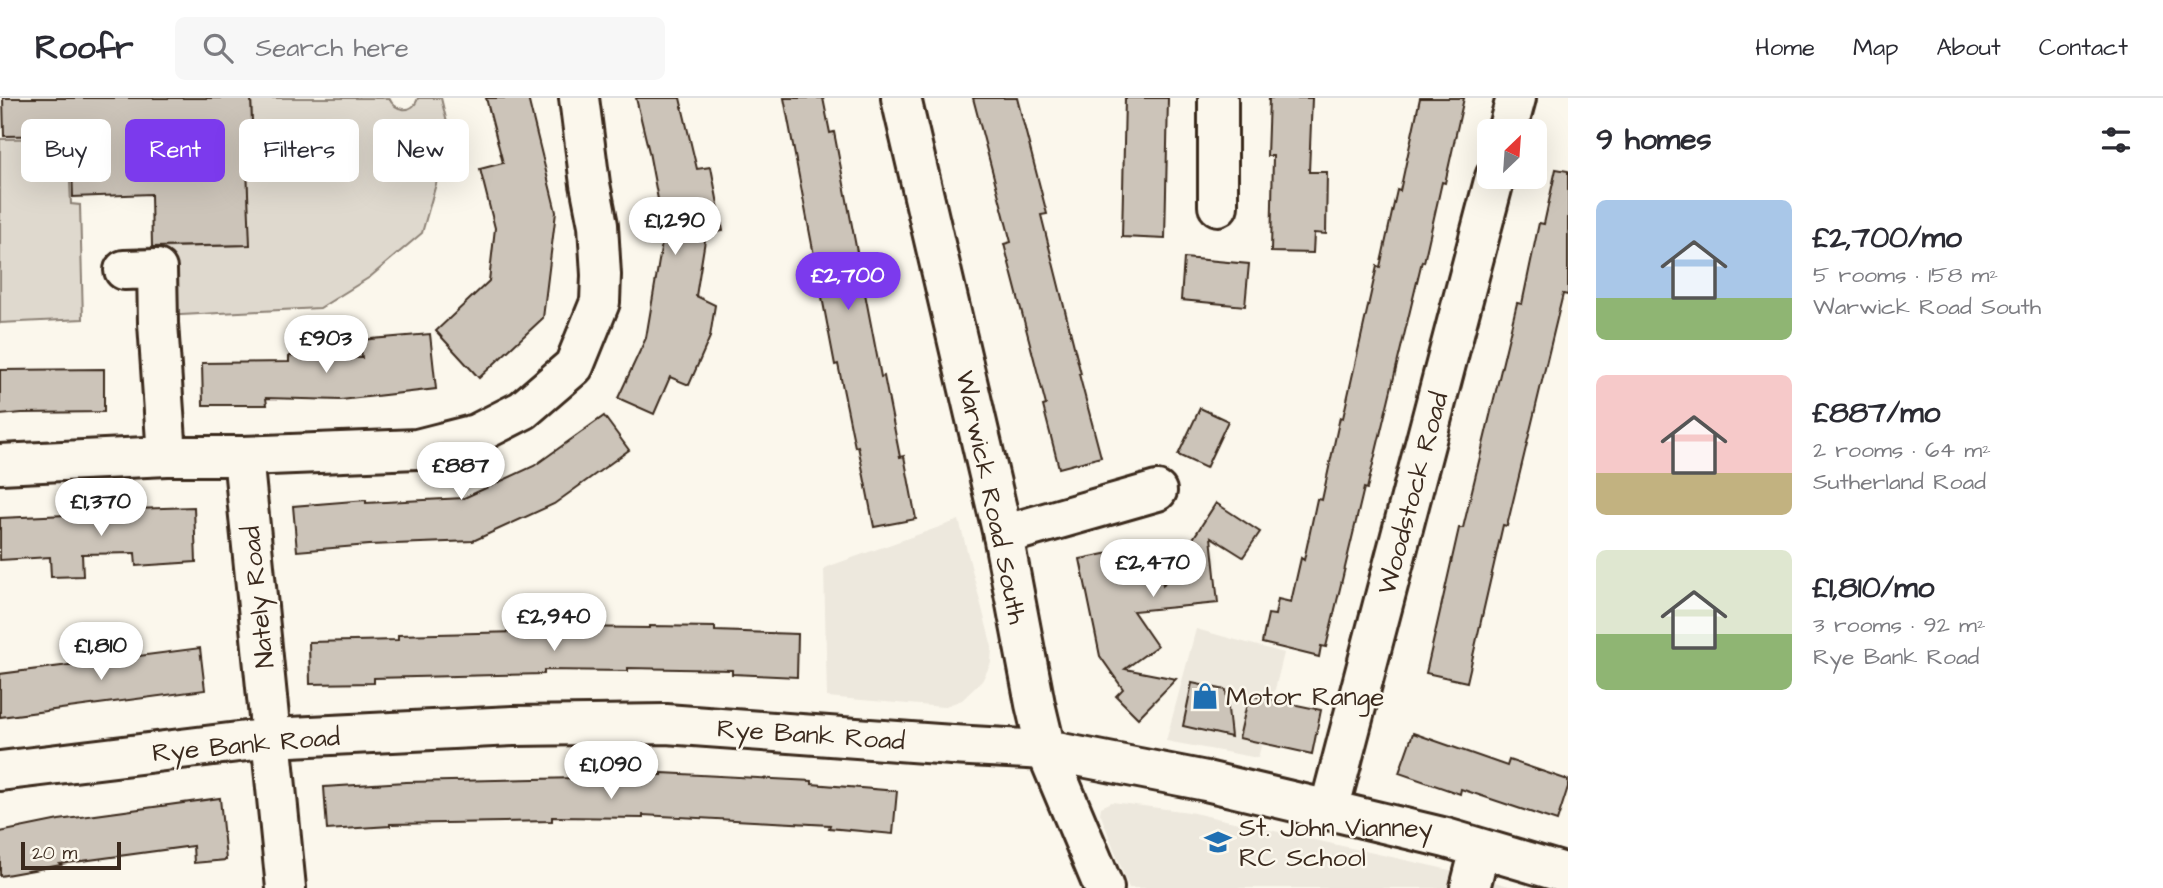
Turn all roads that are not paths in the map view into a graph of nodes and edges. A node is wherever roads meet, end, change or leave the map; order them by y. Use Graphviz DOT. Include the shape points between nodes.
graph roads {
  1 [pos="579,98"];
  2 [pos="901,98"];
  3 [pos="1218,98"];
  4 [pos="1516,98"];
  5 [pos="1510,119"];
  6 [pos="1492,189"];
  7 [pos="1218,206"];
  8 [pos="124,270"];
  9 [pos="167,456"];
  10 [pos="243,456"];
  11 [pos="0,464"];
  12 [pos="1157,491"];
  13 [pos="1003,535"];
  14 [pos="271,738"];
  15 [pos="1046,750"];
  16 [pos="0,771"];
  17 [pos="1329,810"];
  18 [pos="1480,849"];
  19 [pos="1568,874"];
  20 [pos="286,888"];
  21 [pos="1104,888"];
  22 [pos="1470,888"];
  1 -- 10 [label="street" via="601,275 600,302 574,366 523,410 476,434 416,449"];
  2 -- 13 [label="street, Warwick Road South"];
  3 -- 7 [label="street"];
  4 -- 5 [label="street"];
  6 -- 17 [label="street, Woodstock Road"];
  8 -- 9 [label="street" via="157,269"];
  9 -- 10 [label="street"];
  9 -- 11 [label="street"];
  10 -- 14 [label="street, Nately Road"];
  12 -- 13 [label="street"];
  13 -- 15 [label="street, Warwick Road South"];
  14 -- 15 [label="street, Rye Bank Road" via="666,723"];
  14 -- 16 [label="street, Rye Bank Road"];
  14 -- 20 [label="street, Nately Road"];
  15 -- 17 [label="street, Rye Bank Road"];
  15 -- 21 [label="street, Warwick Road South"];
  17 -- 18 [label="street, Rye Bank Road"];
  18 -- 19 [label="street, Rye Bank Road"];
  18 -- 22 [label="street"];
}
